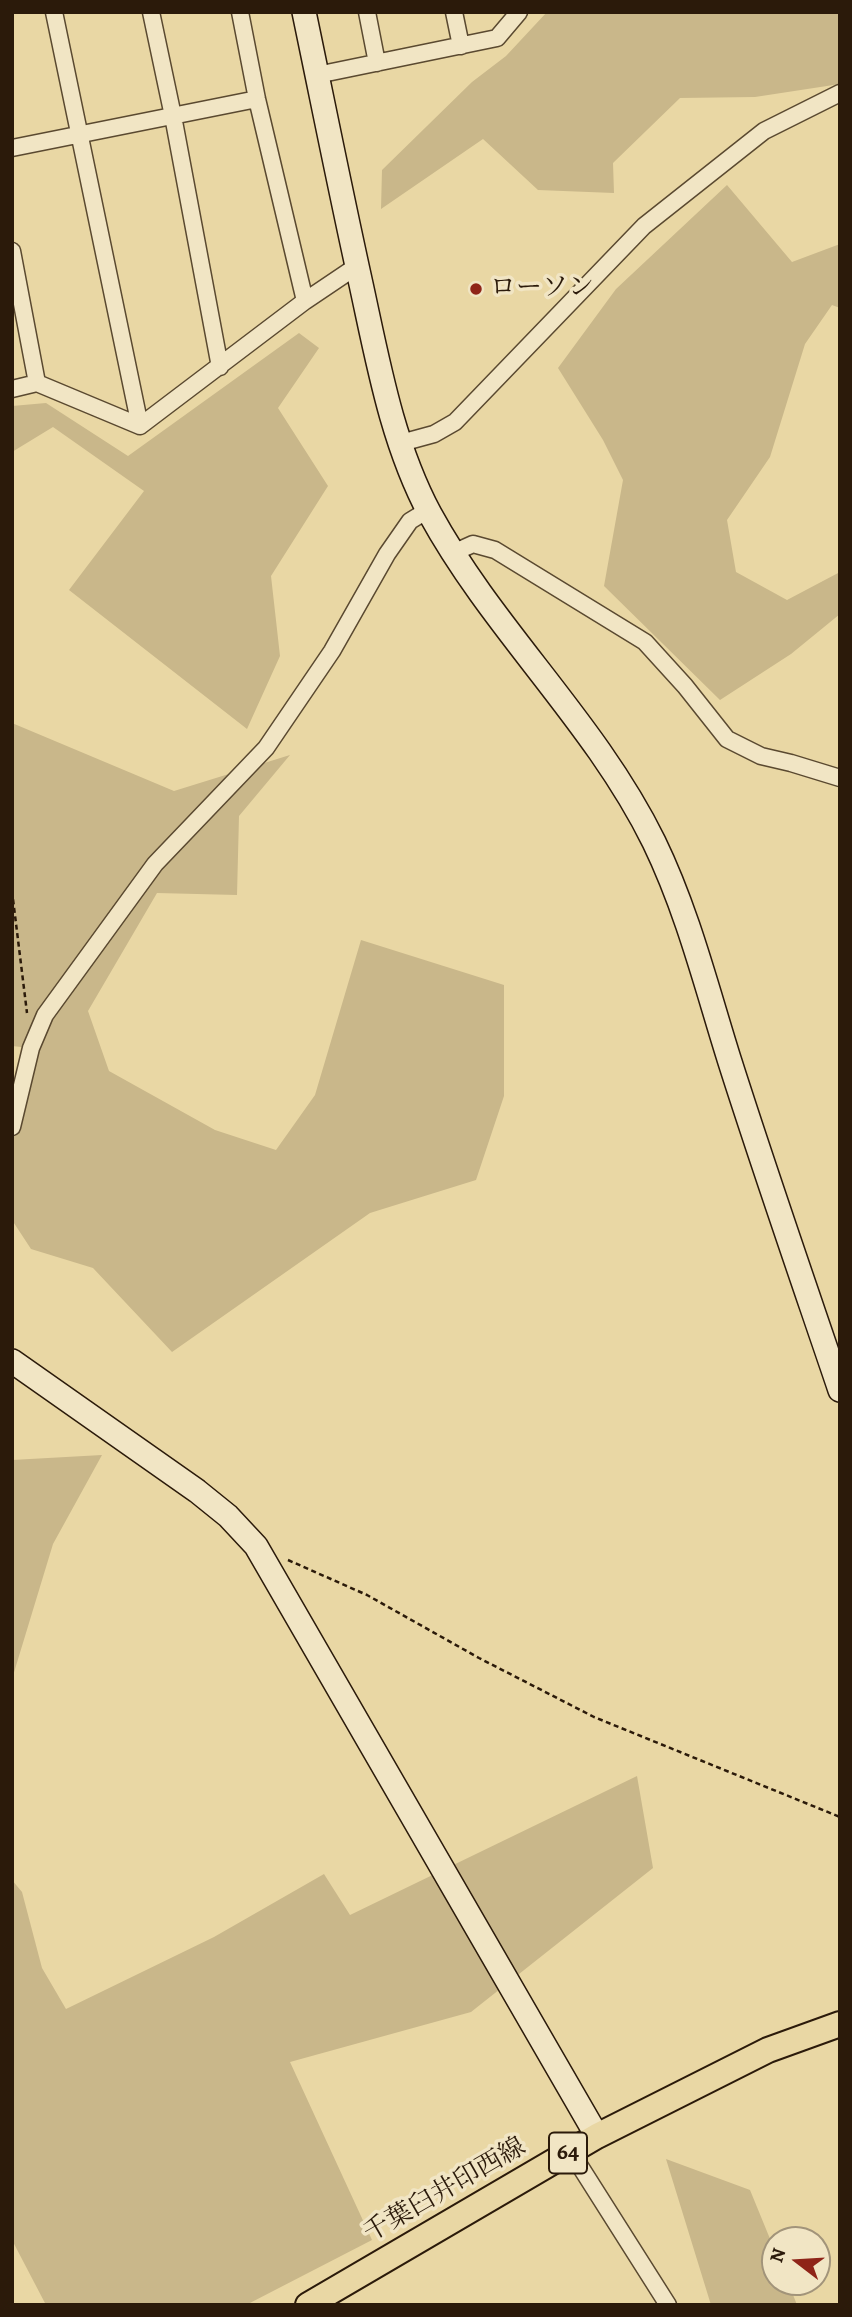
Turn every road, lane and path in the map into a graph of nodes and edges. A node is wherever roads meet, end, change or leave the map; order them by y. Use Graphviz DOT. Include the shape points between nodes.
graph roads {
  1 [pos="54,12"];
  2 [pos="151,12"];
  3 [pos="240,12"];
  4 [pos="304,12"];
  5 [pos="367,12"];
  6 [pos="454,12"];
  7 [pos="519,12"];
  8 [pos="461,46"];
  9 [pos="377,63"];
  10 [pos="317,75"];
  11 [pos="840,93"];
  12 [pos="257,99"];
  13 [pos="173,116"];
  14 [pos="79,133"];
  15 [pos="12,148"];
  16 [pos="12,251"];
  17 [pos="357,266"];
  18 [pos="305,301"];
  19 [pos="220,367"];
  20 [pos="37,383"];
  21 [pos="12,389"];
  22 [pos="140,426"];
  23 [pos="401,443"];
  24 [pos="428,510"];
  25 [pos="453,553"];
  26 [pos="840,778"];
  27 [pos="12,891"];
  28 [pos="31,1048"];
  29 [pos="12,1127"];
  30 [pos="12,1361"];
  31 [pos="840,1390"];
  32 [pos="256,1546"];
  33 [pos="840,1817"];
  34 [pos="840,2024"];
  35 [pos="597,2136"];
  36 [pos="571,2152"];
  37 [pos="308,2305"];
  38 [pos="668,2305"];
  1 -- 14 [label="street"];
  2 -- 13 [label="street"];
  3 -- 12 [label="street"];
  4 -- 10 [label="street"];
  5 -- 9 [label="street"];
  6 -- 8 [label="street"];
  7 -- 8 [label="street" via="498,38"];
  8 -- 9 [label="street"];
  9 -- 10 [label="street"];
  10 -- 17 [label="street"];
  11 -- 23 [label="street" via="764,131 644,226 455,422 435,434"];
  12 -- 13 [label="street"];
  12 -- 18 [label="street"];
  13 -- 14 [label="street"];
  13 -- 19 [label="street"];
  14 -- 15 [label="street"];
  14 -- 22 [label="street"];
  16 -- 20 [label="street"];
  17 -- 18 [label="street"];
  17 -- 23 [label="street" via="387,403"];
  18 -- 19 [label="street"];
  19 -- 22 [label="street"];
  20 -- 21 [label="street"];
  20 -- 22 [label="street"];
  23 -- 24 [label="street"];
  24 -- 25 [label="street"];
  24 -- 28 [label="street" via="410,521 387,554 332,651 266,748 155,864 44,1015"];
  25 -- 26 [label="street" via="473,544 495,550 645,642 727,739 761,756"];
  25 -- 31 [label="street" via="571,710 654,842 675,892"];
  27 -- 28 [label="path"];
  28 -- 29 [label="street"];
  30 -- 32 [label="street" via="197,1491"];
  32 -- 33 [label="path" via="367,1595 594,1717"];
  32 -- 35 [label="street"];
  34 -- 35 [label="main road, 千葉臼井印西線 / 64" via="768,2050"];
  35 -- 36 [label="main road, 千葉臼井印西線 / 64"];
  36 -- 37 [label="main road, 千葉臼井印西線 / 64"];
  36 -- 38 [label="street"];
}
